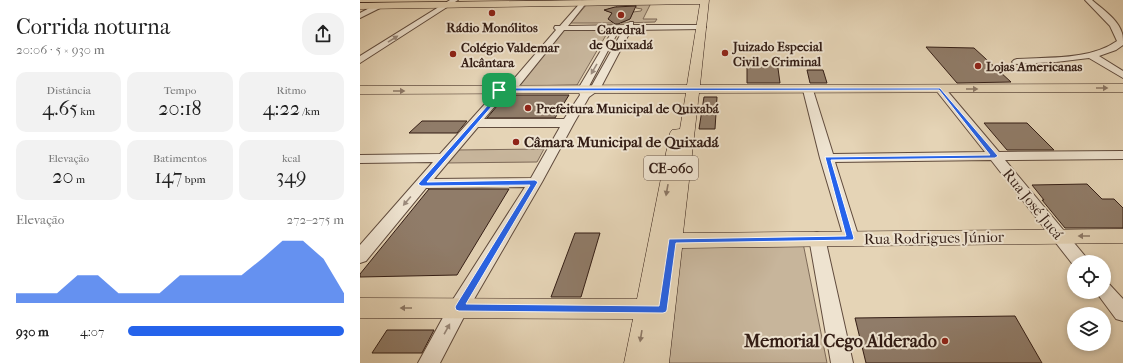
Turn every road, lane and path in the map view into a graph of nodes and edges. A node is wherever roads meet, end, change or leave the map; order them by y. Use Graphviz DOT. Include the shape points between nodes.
graph roads {
  1 [pos="1088,0"];
  2 [pos="703,1"];
  3 [pos="452,2"];
  4 [pos="578,2"];
  5 [pos="360,6"];
  6 [pos="380,6"];
  7 [pos="360,16"];
  8 [pos="698,25"];
  9 [pos="558,26"];
  10 [pos="624,26"];
  11 [pos="1091,55"];
  12 [pos="360,60"];
  13 [pos="1017,62"];
  14 [pos="1123,75"];
  15 [pos="1123,88"];
  16 [pos="689,89"];
  17 [pos="940,89"];
  18 [pos="360,90"];
  19 [pos="808,90"];
  20 [pos="587,91"];
  21 [pos="502,92"];
  22 [pos="474,123"];
  23 [pos="568,123"];
  24 [pos="1123,155"];
  25 [pos="995,156"];
  26 [pos="443,158"];
  27 [pos="827,158"];
  28 [pos="360,159"];
  29 [pos="535,182"];
  30 [pos="421,184"];
  31 [pos="1123,236"];
  32 [pos="1060,237"];
  33 [pos="817,238"];
  34 [pos="851,238"];
  35 [pos="665,241"];
  36 [pos="1075,255"];
  37 [pos="360,256"];
  38 [pos="1111,298"];
  39 [pos="459,307"];
  40 [pos="360,308"];
  41 [pos="654,309"];
  42 [pos="1123,313"];
  43 [pos="428,363"];
  44 [pos="637,363"];
  45 [pos="656,363"];
  46 [pos="842,363"];
  1 -- 11 [label="street" via="1110,20 1122,42 1117,47"];
  2 -- 4 [label="main road, CE-060"];
  2 -- 8 [label="main road, CE-060"];
  3 -- 4 [label="main road, CE-060"];
  3 -- 6 [label="main road, CE-060"];
  12 -- 3 [label="street, one-way"];
  4 -- 9 [label="street"];
  5 -- 6 [label="main road, CE-060"];
  6 -- 7 [label="street"];
  8 -- 10 [label="street"];
  8 -- 16 [label="main road, CE-060"];
  9 -- 10 [label="street"];
  9 -- 21 [label="street"];
  10 -- 20 [label="street"];
  11 -- 13 [label="street"];
  11 -- 14 [label="street"];
  17 -- 15 [label="main road, one-way"];
  16 -- 19 [label="main road"];
  16 -- 20 [label="main road"];
  16 -- 35 [label="main road, CE-060"];
  17 -- 19 [label="main road"];
  17 -- 25 [label="street, Rua José Jucá"];
  18 -- 21 [label="main road, one-way"];
  19 -- 27 [label="street"];
  20 -- 21 [label="main road"];
  20 -- 23 [label="street"];
  21 -- 22 [label="street"];
  22 -- 23 [label="street"];
  22 -- 26 [label="street"];
  23 -- 29 [label="street"];
  24 -- 25 [label="street"];
  25 -- 27 [label="street"];
  25 -- 32 [label="street, Rua José Jucá"];
  26 -- 28 [label="street"];
  26 -- 30 [label="street"];
  27 -- 34 [label="street"];
  29 -- 30 [label="street"];
  29 -- 39 [label="street"];
  30 -- 37 [label="street, one-way"];
  31 -- 32 [label="main road, Rua Rodrigues Júnior, one-way"];
  32 -- 34 [label="main road, Rua Rodrigues Júnior"];
  32 -- 36 [label="street, Rua José Jucá"];
  33 -- 34 [label="main road, Rua Rodrigues Júnior"];
  33 -- 35 [label="main road, Rua Rodrigues Júnior"];
  33 -- 46 [label="street"];
  35 -- 41 [label="main road, CE-060"];
  38 -- 42 [label="street"];
  39 -- 40 [label="main road, one-way"];
  39 -- 41 [label="main road"];
  43 -- 39 [label="street, one-way"];
  41 -- 44 [label="main road, CE-060, one-way"];
  41 -- 45 [label="main road, CE-060"];
}
